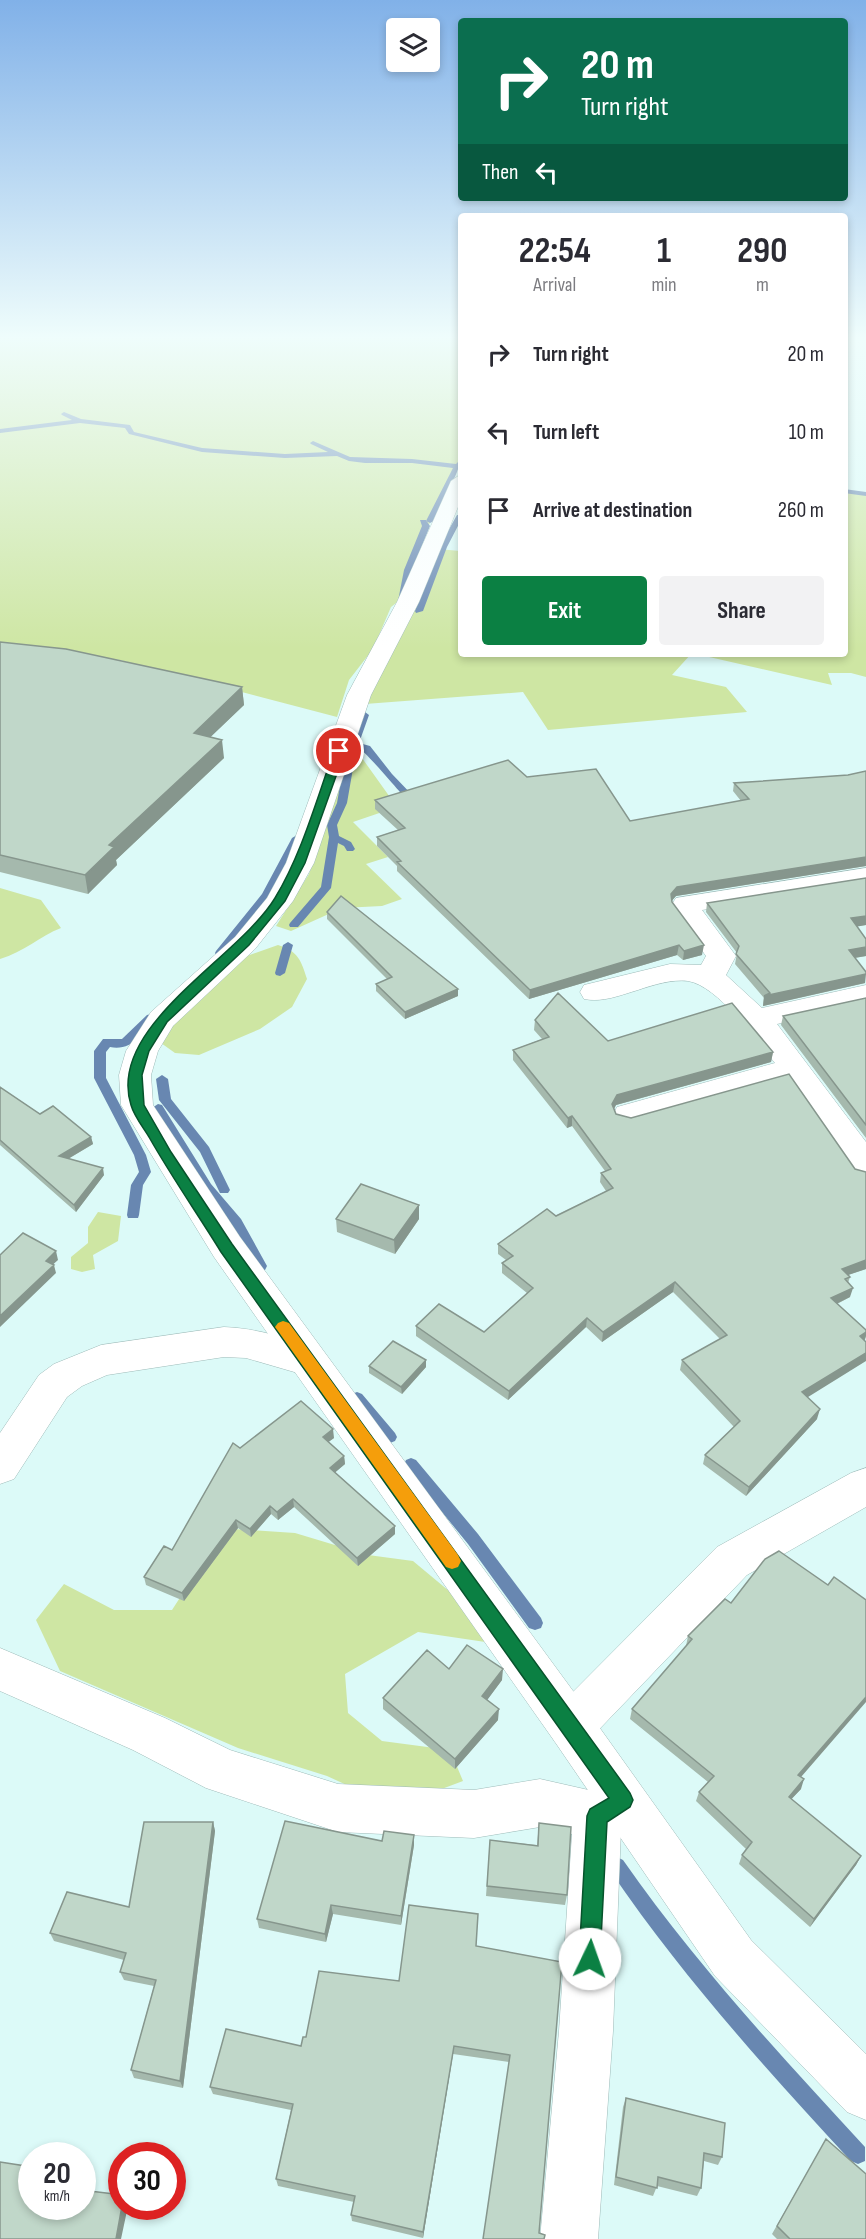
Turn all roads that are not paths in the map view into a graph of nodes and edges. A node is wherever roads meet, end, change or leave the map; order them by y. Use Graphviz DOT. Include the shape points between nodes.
graph roads {
  1 [pos="458,486"];
  2 [pos="866,876"];
  3 [pos="710,976"];
  4 [pos="595,992"];
  5 [pos="866,994"];
  6 [pos="755,1019"];
  7 [pos="794,1068"];
  8 [pos="628,1115"];
  9 [pos="866,1168"];
  10 [pos="308,1361"];
  11 [pos="0,1467"];
  12 [pos="866,1486"];
  13 [pos="0,1670"];
  14 [pos="571,1726"];
  15 [pos="610,1808"];
  16 [pos="866,2093"];
  17 [pos="569,2239"];
  1 -- 10 [label="street" via="408,602 359,695 300,863 279,901 245,943 162,1020 142,1051 135,1075 137,1105 166,1156"];
  2 -- 3 [label="street" via="686,904 721,956"];
  3 -- 4 [label="street" via="684,972"];
  3 -- 6 [label="street" via="735,995"];
  5 -- 6 [label="street"];
  6 -- 7 [label="street"];
  7 -- 8 [label="street"];
  7 -- 9 [label="street"];
  10 -- 11 [label="street" via="246,1343 224,1342 101,1360 68,1374 53,1386"];
  10 -- 14 [label="street"];
  12 -- 14 [label="street" via="732,1561"];
  13 -- 15 [label="street" via="149,1734 223,1771 338,1808 474,1815 540,1803"];
  14 -- 15 [label="street"];
  15 -- 16 [label="street" via="733,1958"];
  15 -- 17 [label="street"];
}
